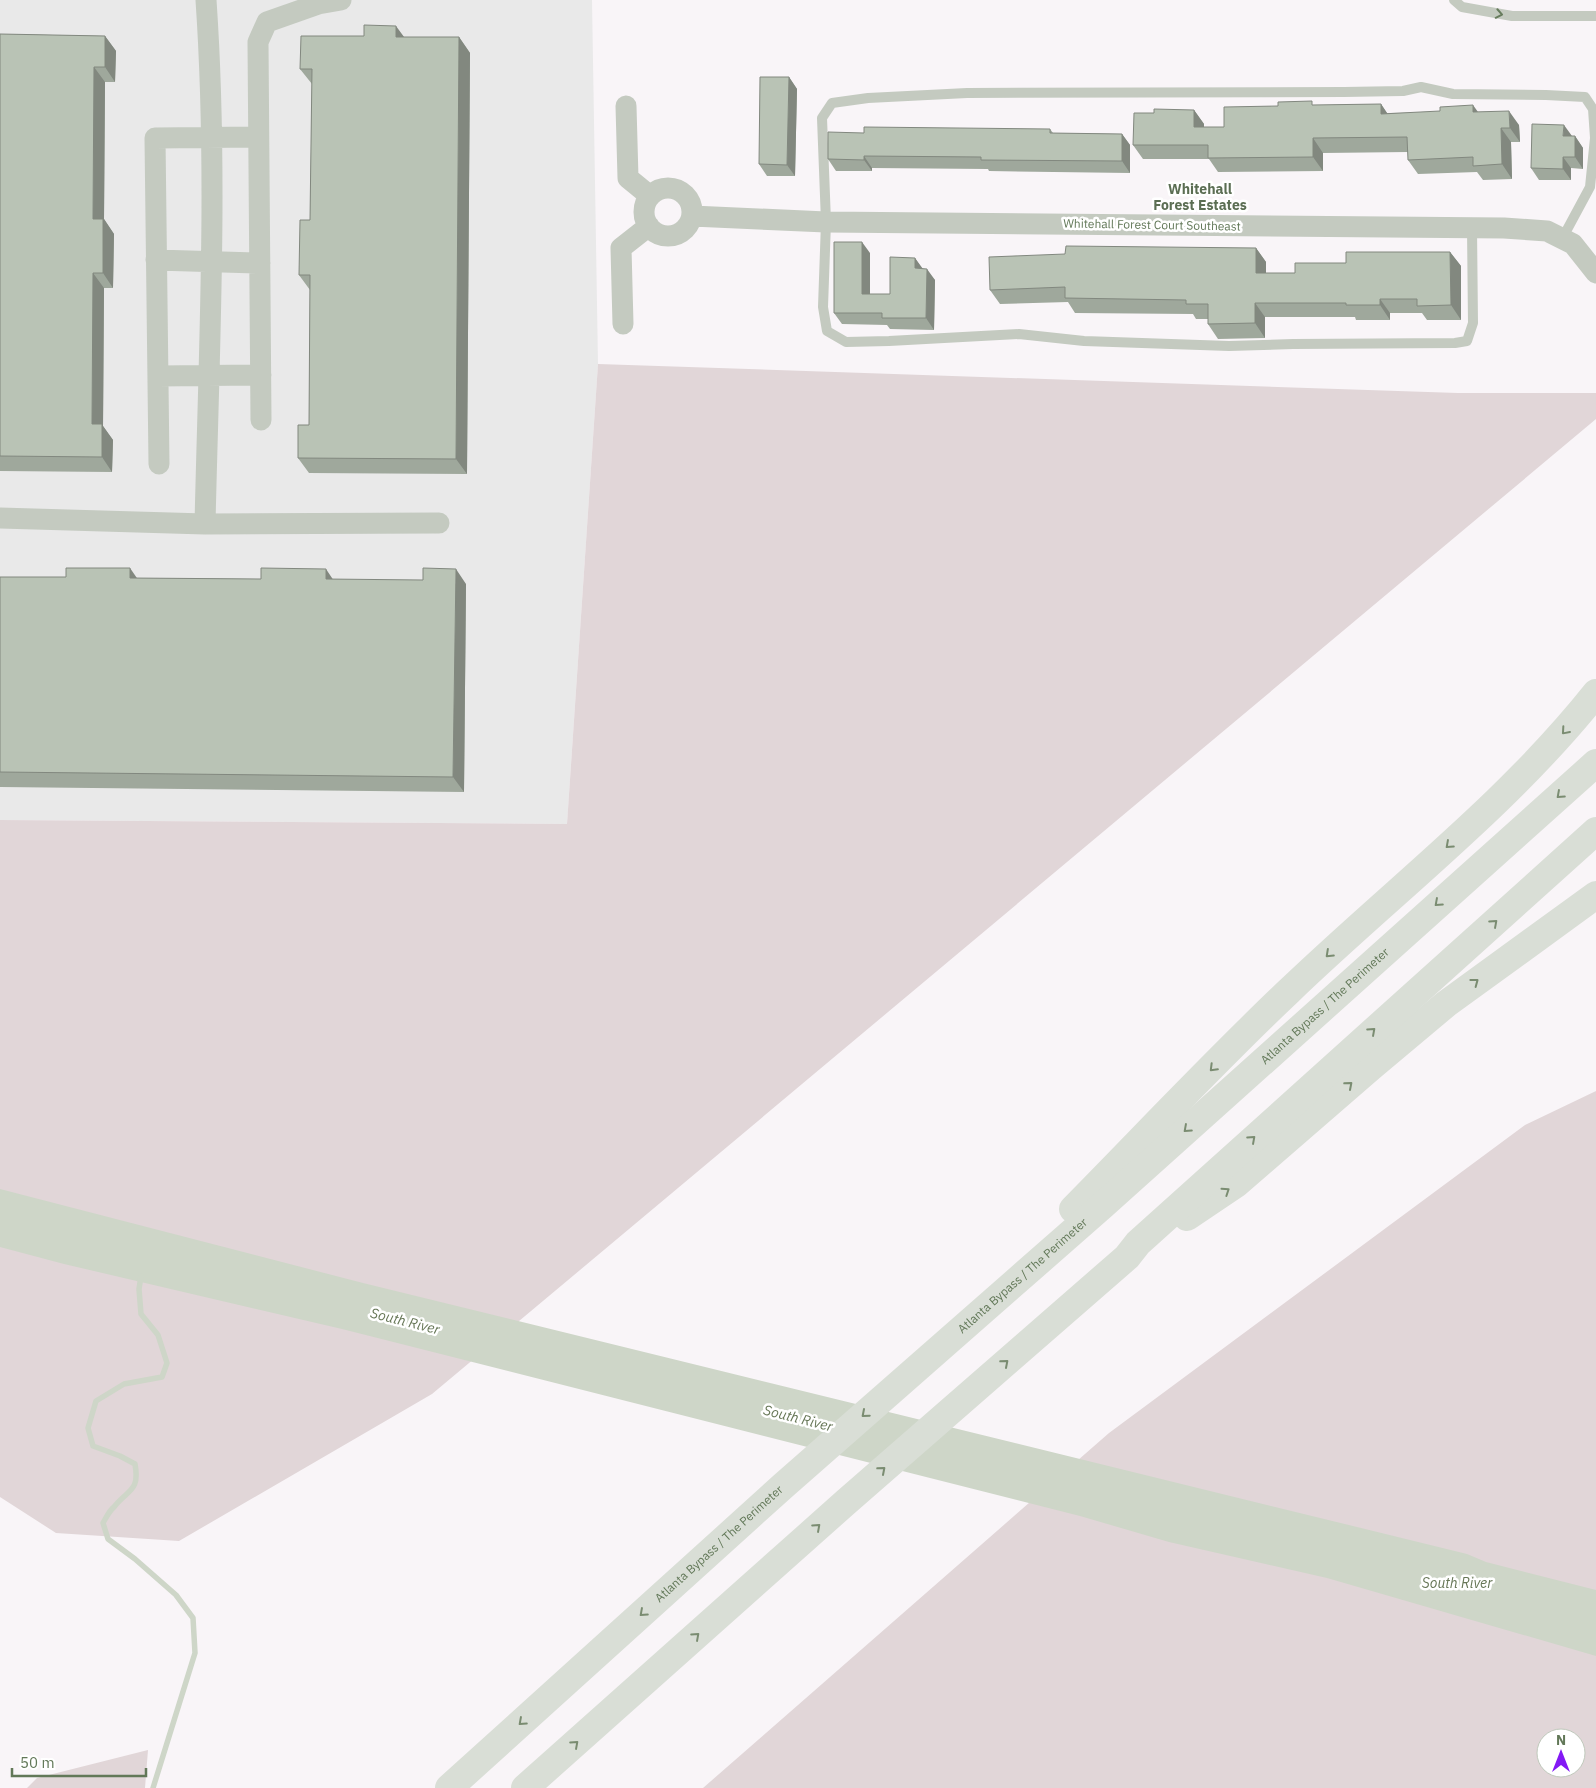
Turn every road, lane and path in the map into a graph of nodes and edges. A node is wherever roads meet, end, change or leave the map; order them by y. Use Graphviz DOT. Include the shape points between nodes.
graph roads {
  1 [pos="206,0"];
  2 [pos="341,0"];
  3 [pos="1454,0"];
  4 [pos="1596,16"];
  5 [pos="626,106"];
  6 [pos="211,138"];
  7 [pos="258,138"];
  8 [pos="650,196"];
  9 [pos="692,216"];
  10 [pos="826,222"];
  11 [pos="649,226"];
  12 [pos="1472,228"];
  13 [pos="1562,239"];
  14 [pos="156,260"];
  15 [pos="210,262"];
  16 [pos="260,263"];
  17 [pos="1596,273"];
  18 [pos="623,324"];
  19 [pos="208,375"];
  20 [pos="261,375"];
  21 [pos="158,376"];
  22 [pos="261,420"];
  23 [pos="159,464"];
  24 [pos="0,518"];
  25 [pos="439,523"];
  26 [pos="205,524"];
  27 [pos="1596,693"];
  28 [pos="1596,763"];
  29 [pos="1596,831"];
  30 [pos="1596,895"];
  31 [pos="1127,1257"];
  32 [pos="902,1382"];
  33 [pos="448,1788"];
  34 [pos="525,1788"];
  1 -- 6 [label="street"];
  2 -- 7 [label="street" via="318,4 267,22 258,42"];
  3 -- 4 [label="lane, one-way" via="1462,7 1512,16"];
  5 -- 8 [label="street" via="628,178"];
  6 -- 7 [label="street"];
  6 -- 14 [label="street" via="155,138"];
  6 -- 15 [label="street"];
  7 -- 16 [label="street"];
  8 -- 9 [label="street" via="663,189 678,190 689,201"];
  8 -- 11 [label="street" via="644,211"];
  9 -- 10 [label="street, Whitehall Forest Court Southeast"];
  9 -- 11 [label="street" via="677,234 654,231"];
  10 -- 12 [label="street, Whitehall Forest Court Southeast"];
  10 -- 12 [label="lane" via="823,307 827,331 846,342 1019,334 1084,341 1229,346 1467,342 1473,323"];
  10 -- 13 [label="lane" via="822,118 832,103 967,93 1344,92 1403,91 1421,87 1453,94 1585,97 1593,109 1595,138 1590,186"];
  11 -- 18 [label="street" via="621,248"];
  12 -- 13 [label="street, Whitehall Forest Court Southeast" via="1547,231"];
  13 -- 17 [label="street, Whitehall Forest Court Southeast" via="1573,244"];
  14 -- 15 [label="street"];
  14 -- 21 [label="street"];
  15 -- 16 [label="street"];
  15 -- 19 [label="street"];
  16 -- 20 [label="street"];
  19 -- 20 [label="street"];
  19 -- 21 [label="street"];
  19 -- 26 [label="street"];
  20 -- 22 [label="street"];
  21 -- 23 [label="street"];
  24 -- 26 [label="street"];
  25 -- 26 [label="street"];
  27 -- 32 [label="highway, one-way" via="1542,757 1494,805 1289,991"];
  28 -- 32 [label="highway, Atlanta Bypass / The Perimeter, one-way"];
  31 -- 29 [label="highway, one-way" via="1138,1242"];
  31 -- 30 [label="highway, one-way" via="1236,1184 1446,1004"];
  34 -- 31 [label="highway, one-way"];
  32 -- 33 [label="highway, Atlanta Bypass / The Perimeter, one-way"];
}
